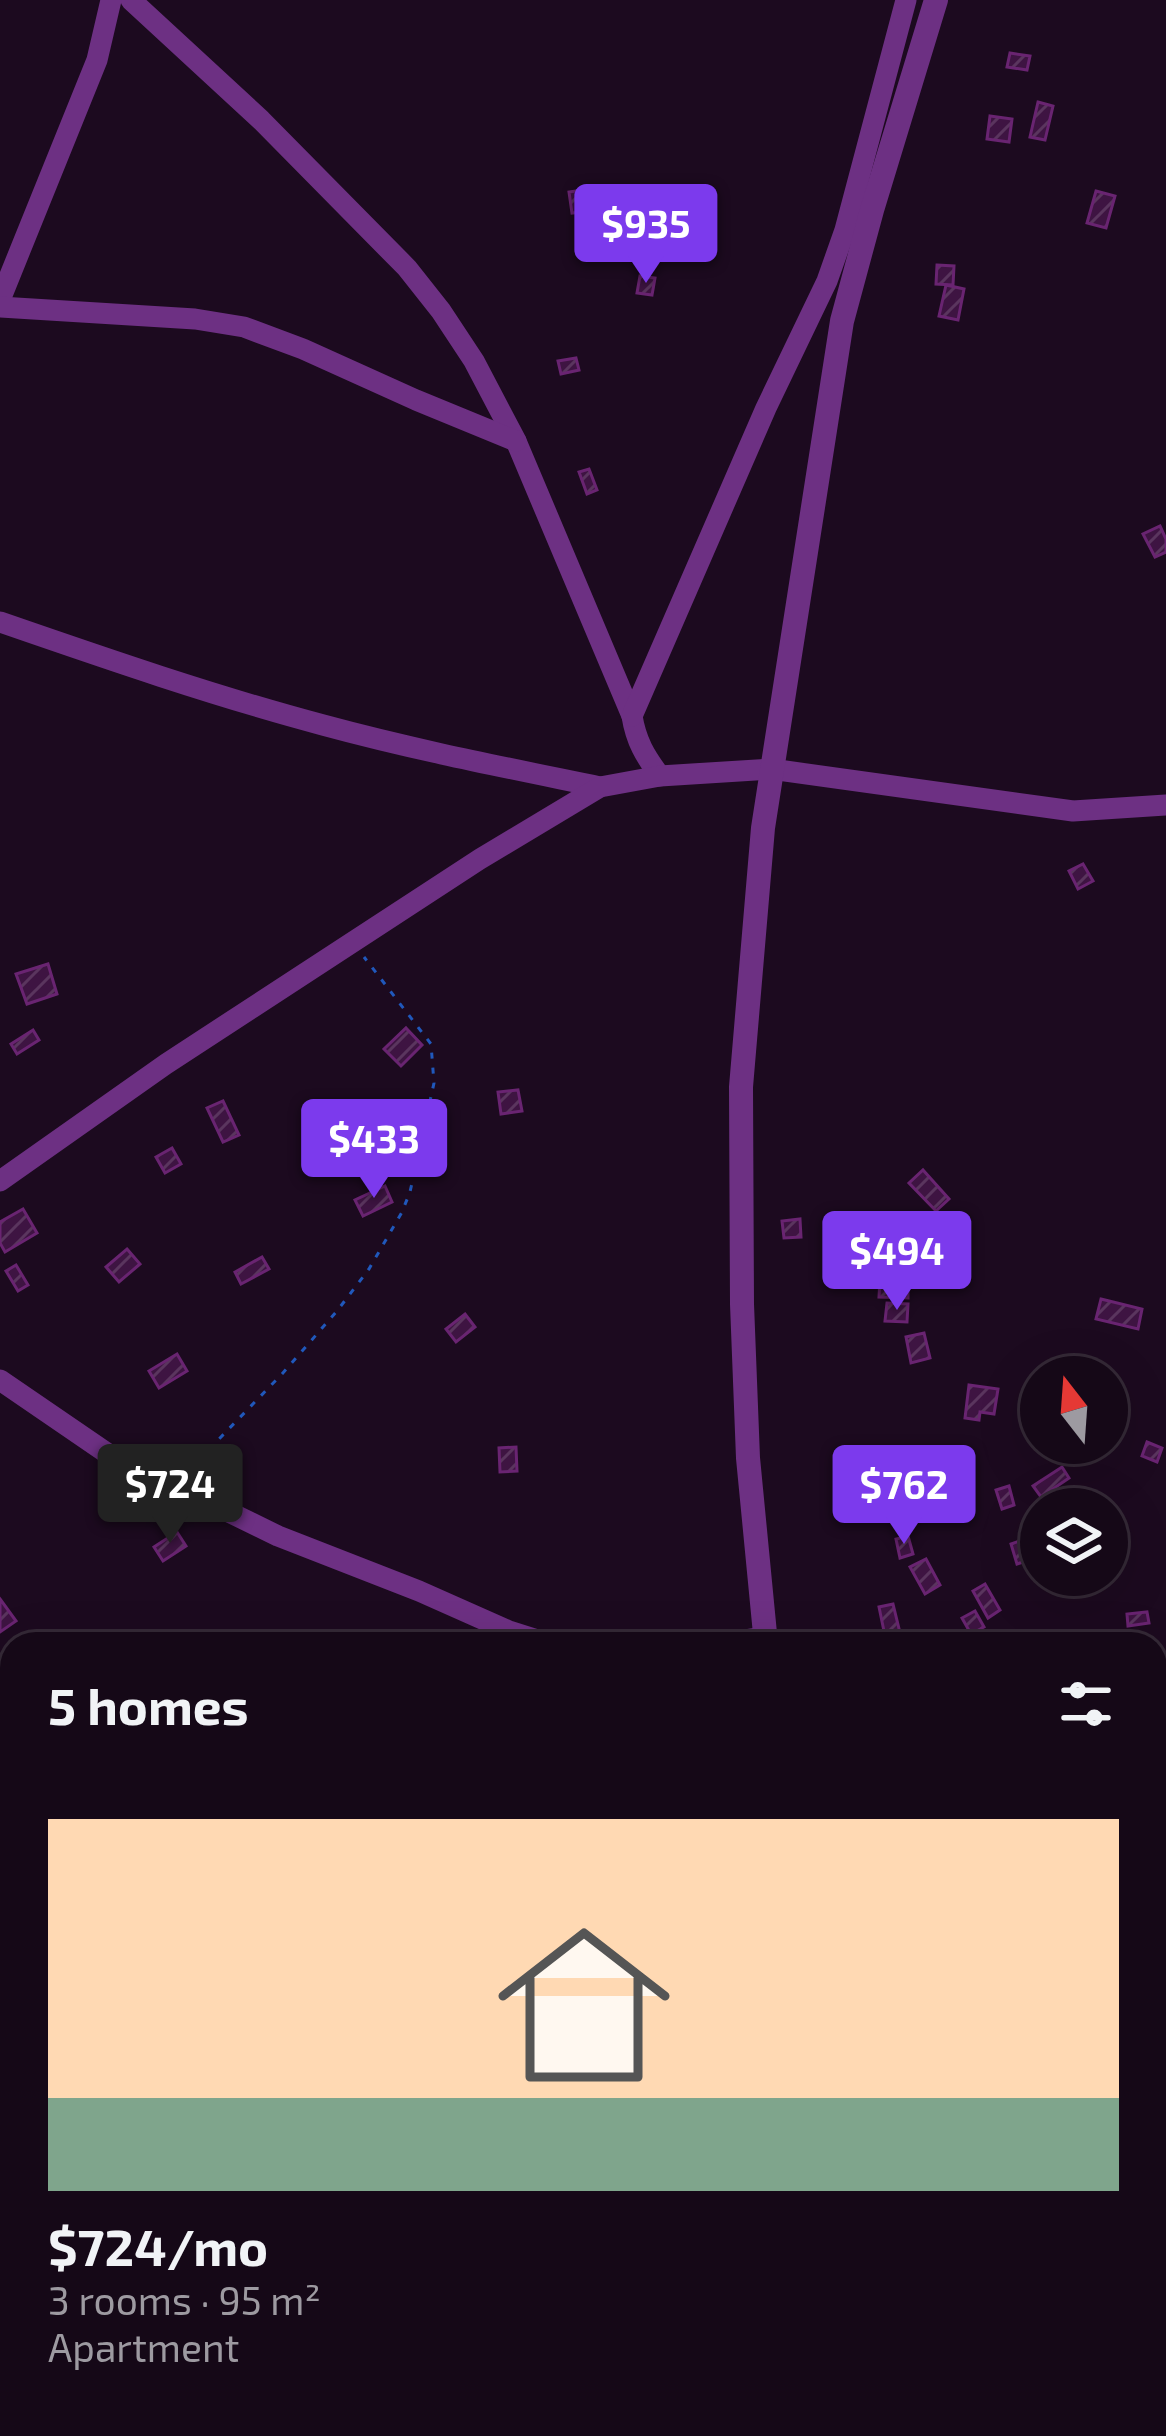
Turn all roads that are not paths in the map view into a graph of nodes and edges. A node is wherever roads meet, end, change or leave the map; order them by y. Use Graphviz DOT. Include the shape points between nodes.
graph roads {
  1 [pos="111,0"];
  2 [pos="131,0"];
  3 [pos="906,0"];
  4 [pos="936,0"];
  5 [pos="0,303"];
  6 [pos="516,441"];
  7 [pos="0,622"];
  8 [pos="632,716"];
  9 [pos="771,769"];
  10 [pos="660,776"];
  11 [pos="600,787"];
  12 [pos="1166,805"];
  13 [pos="0,1180"];
  14 [pos="0,1380"];
  15 [pos="512,1632"];
  16 [pos="764,1632"];
  1 -- 5 [label="street" via="97,60"];
  2 -- 6 [label="street" via="407,268 475,361"];
  3 -- 8 [label="street" via="827,281"];
  4 -- 9 [label="street" via="842,321"];
  5 -- 6 [label="street" via="244,327"];
  6 -- 8 [label="street"];
  7 -- 11 [label="street" via="321,724"];
  8 -- 10 [label="street" via="642,752"];
  9 -- 10 [label="street"];
  9 -- 12 [label="street" via="1073,812"];
  9 -- 16 [label="street" via="741,1087 748,1458"];
  10 -- 11 [label="street"];
  11 -- 13 [label="street" via="166,1064"];
  14 -- 15 [label="street" via="170,1490"];
}
